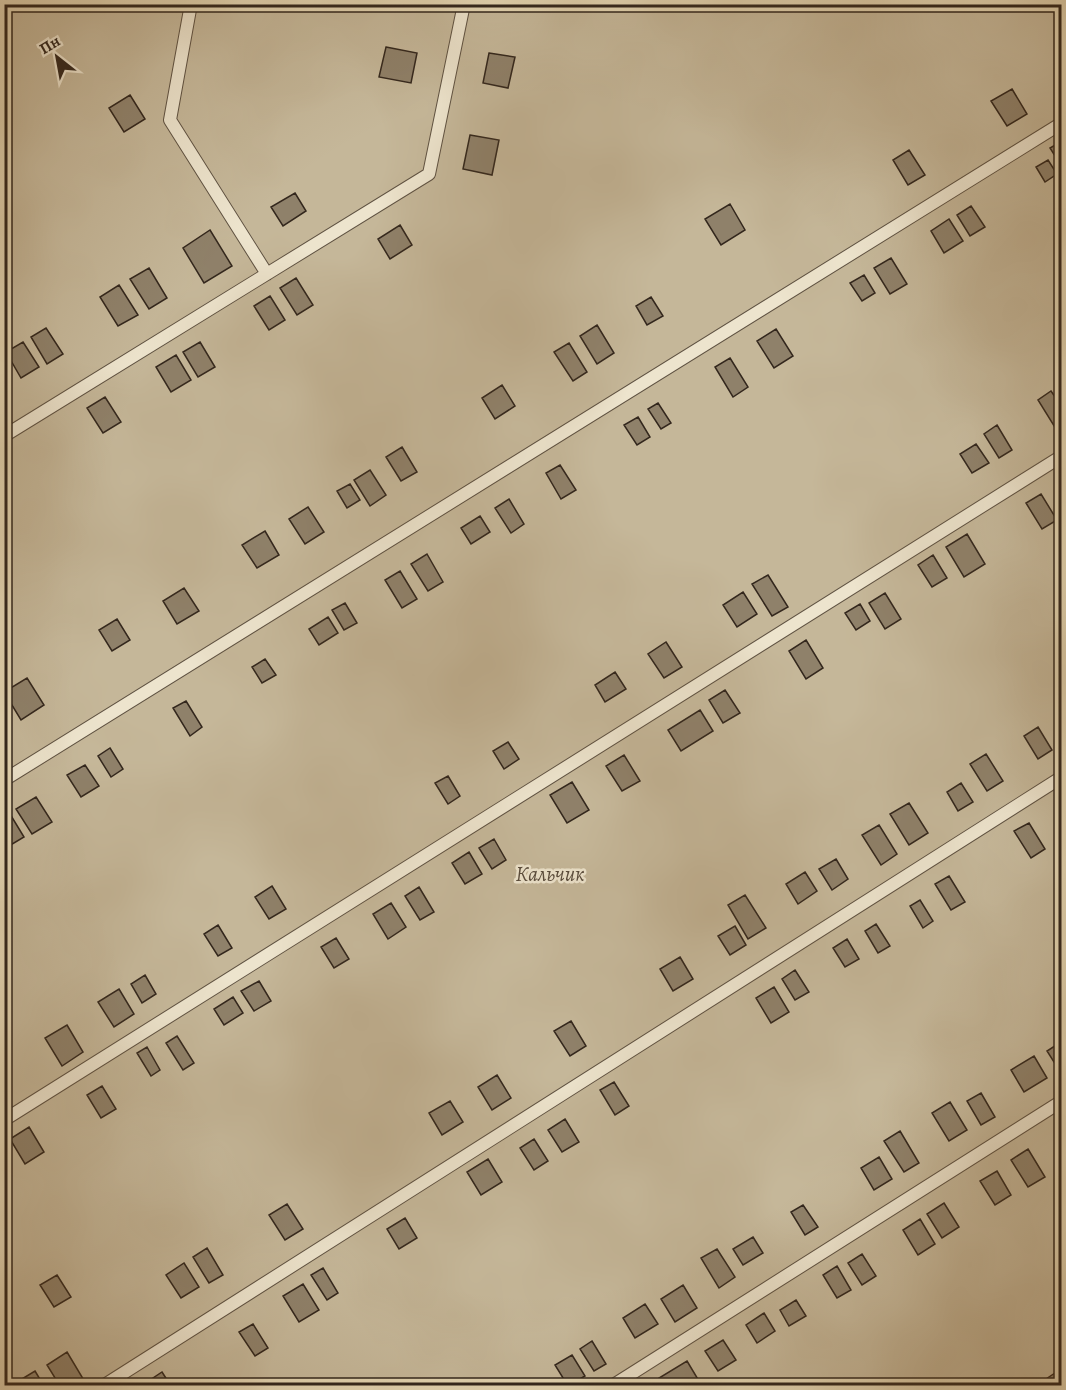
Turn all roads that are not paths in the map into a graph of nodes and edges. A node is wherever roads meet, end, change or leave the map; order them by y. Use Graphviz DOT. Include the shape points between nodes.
graph roads {
  1 [pos="191,4"];
  2 [pos="464,4"];
  3 [pos="1062,123"];
  4 [pos="267,274"];
  5 [pos="4,436"];
  6 [pos="1062,456"];
  7 [pos="1062,777"];
  8 [pos="4,780"];
  9 [pos="1062,1101"];
  10 [pos="4,1120"];
  11 [pos="103,1386"];
  12 [pos="612,1386"];
  1 -- 4 [label="lane" via="170,120"];
  2 -- 4 [label="lane" via="429,174"];
  3 -- 8 [label="lane"];
  4 -- 5 [label="lane"];
  6 -- 10 [label="lane"];
  7 -- 11 [label="lane"];
  9 -- 12 [label="lane"];
}
